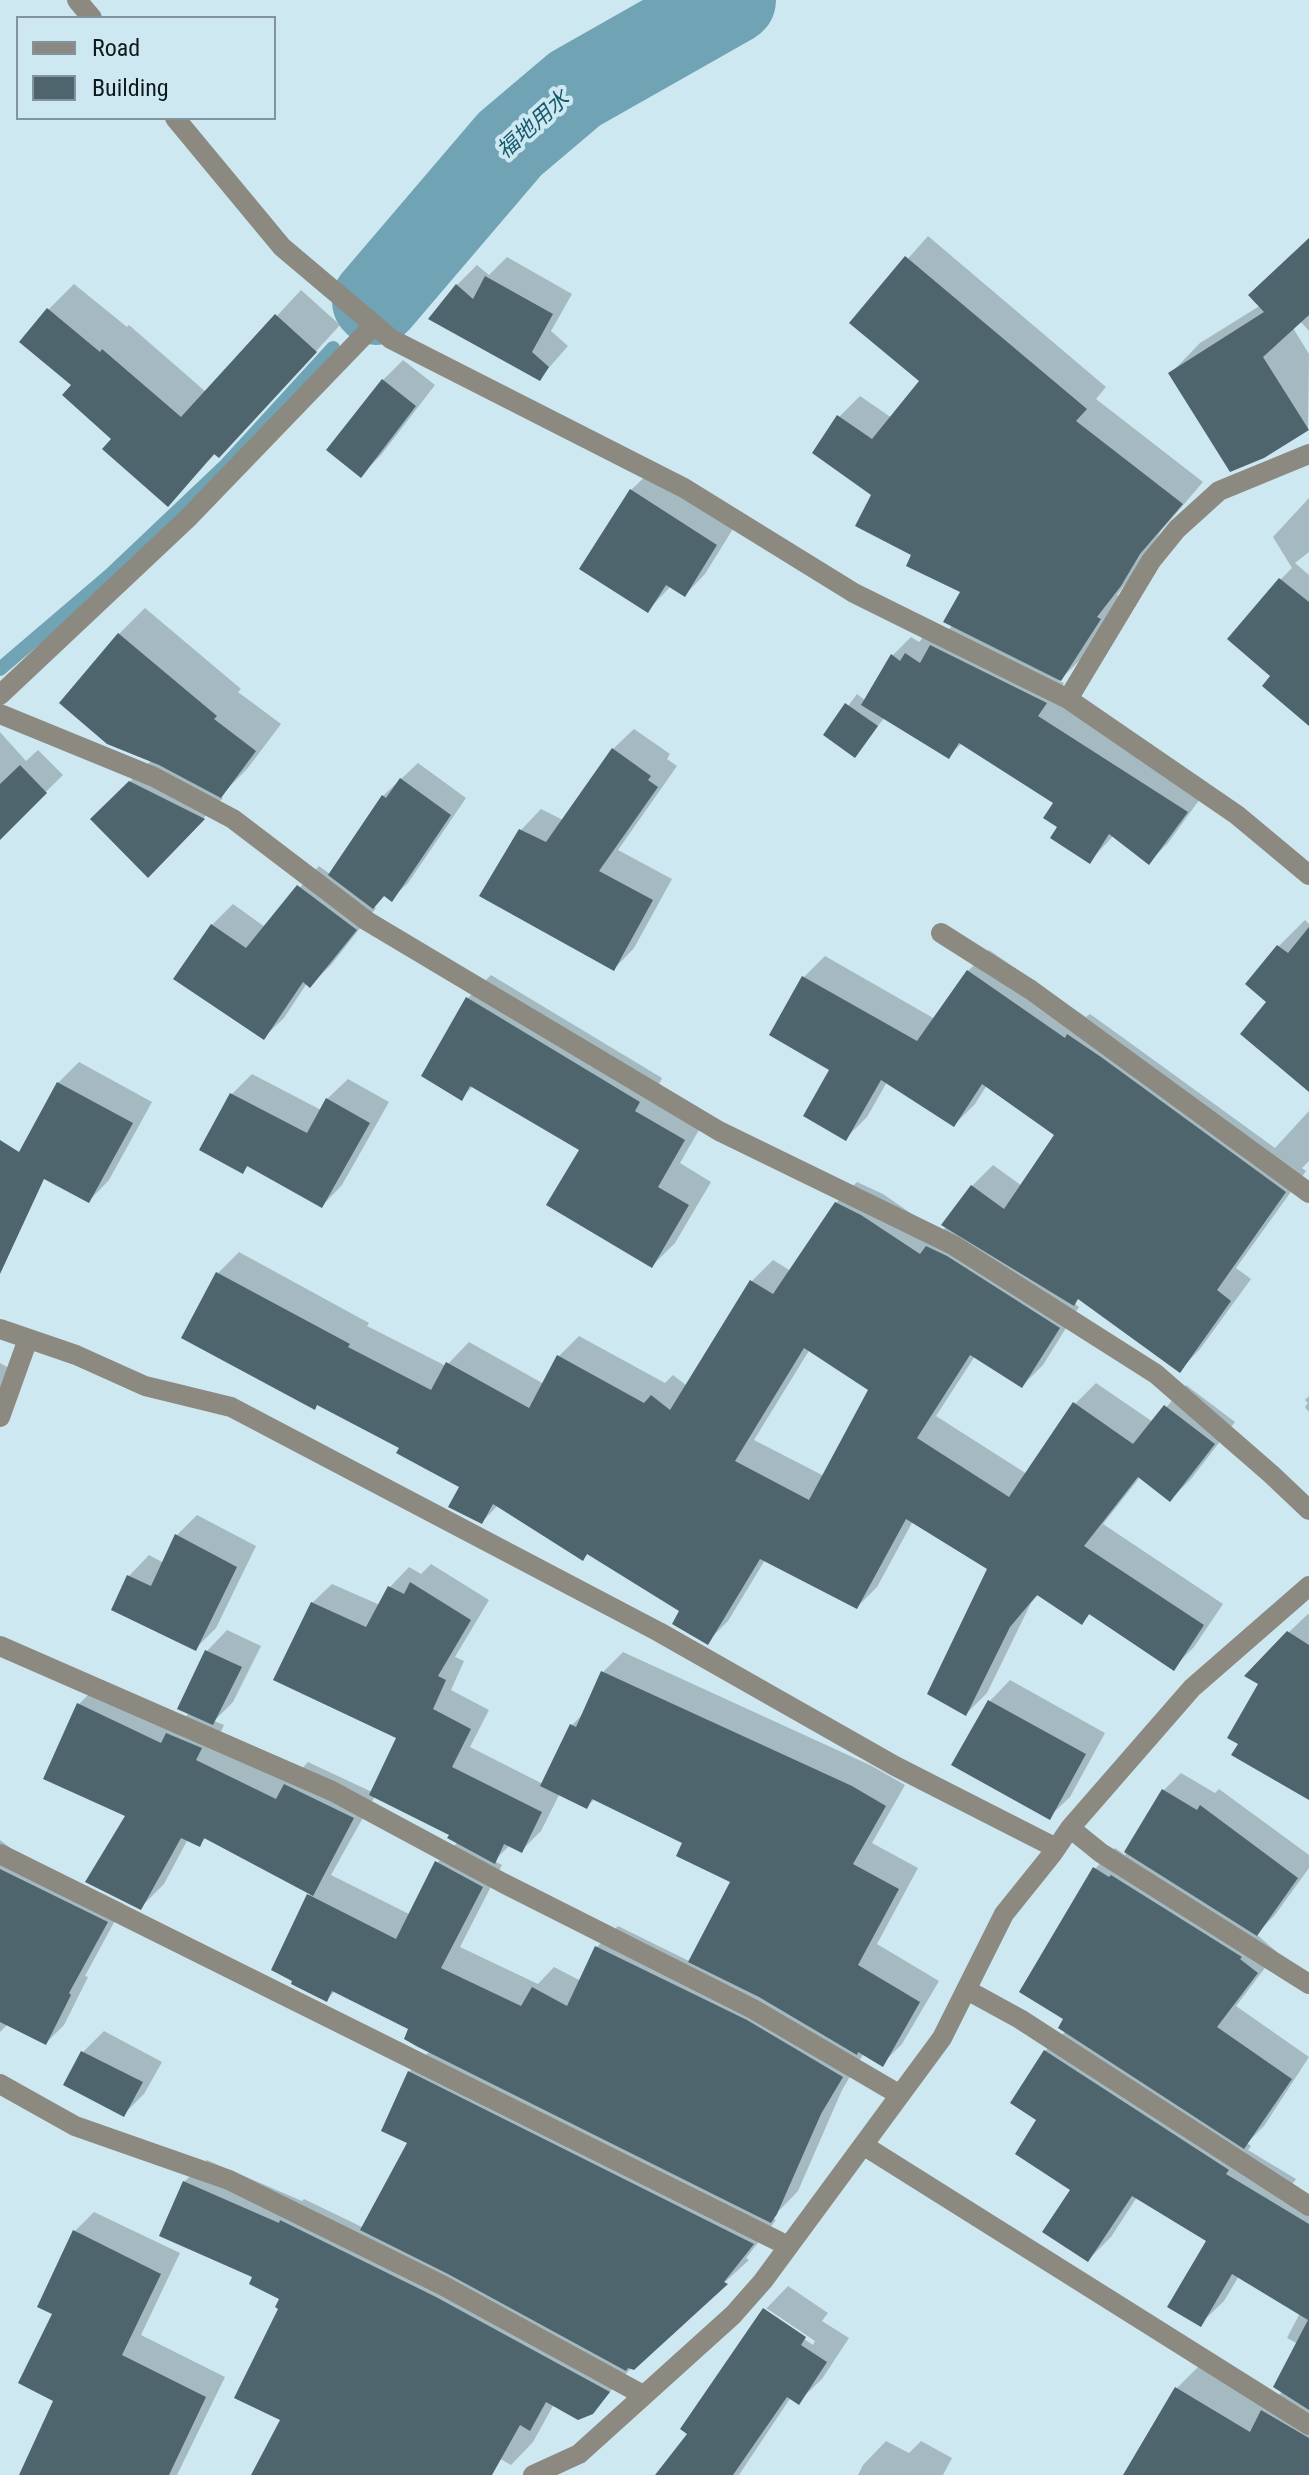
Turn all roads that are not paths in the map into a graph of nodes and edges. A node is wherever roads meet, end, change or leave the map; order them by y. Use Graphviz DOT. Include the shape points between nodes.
graph roads {
  1 [pos="77,0"];
  2 [pos="90,16"];
  3 [pos="177,120"];
  4 [pos="374,325"];
  5 [pos="1309,454"];
  6 [pos="0,695"];
  7 [pos="1068,699"];
  8 [pos="0,714"];
  9 [pos="1309,875"];
  10 [pos="941,933"];
  11 [pos="1309,1193"];
  12 [pos="0,1329"];
  13 [pos="28,1339"];
  14 [pos="0,1417"];
  15 [pos="1309,1510"];
  16 [pos="1309,1586"];
  17 [pos="0,1646"];
  18 [pos="1070,1828"];
  19 [pos="1056,1848"];
  20 [pos="0,1854"];
  21 [pos="1309,1984"];
  22 [pos="967,1990"];
  23 [pos="0,2084"];
  24 [pos="900,2095"];
  25 [pos="863,2145"];
  26 [pos="1309,2206"];
  27 [pos="788,2246"];
  28 [pos="643,2395"];
  29 [pos="1309,2425"];
  30 [pos="533,2475"];
  1 -- 2 [label="street"];
  3 -- 4 [label="street" via="282,247"];
  4 -- 6 [label="street" via="187,519"];
  4 -- 7 [label="street" via="391,339 684,488 854,593"];
  5 -- 7 [label="street" via="1219,491 1177,529 1151,561"];
  7 -- 9 [label="street" via="1237,815"];
  8 -- 15 [label="street" via="154,777 233,819 367,921 719,1131 953,1245 1156,1374"];
  10 -- 11 [label="street" via="1031,990"];
  12 -- 13 [label="street"];
  13 -- 14 [label="street"];
  13 -- 19 [label="street" via="145,1386 231,1407"];
  16 -- 18 [label="street" via="1192,1688"];
  17 -- 24 [label="street" via="332,1791 753,2009"];
  18 -- 19 [label="street"];
  18 -- 21 [label="street"];
  19 -- 22 [label="street" via="1004,1914"];
  20 -- 27 [label="street"];
  22 -- 24 [label="street" via="942,2038"];
  22 -- 26 [label="street"];
  23 -- 28 [label="street" via="75,2126 229,2180 442,2285"];
  24 -- 25 [label="street"];
  25 -- 27 [label="street"];
  25 -- 29 [label="street"];
  27 -- 28 [label="street" via="733,2315"];
  28 -- 30 [label="street" via="579,2454"];
}
